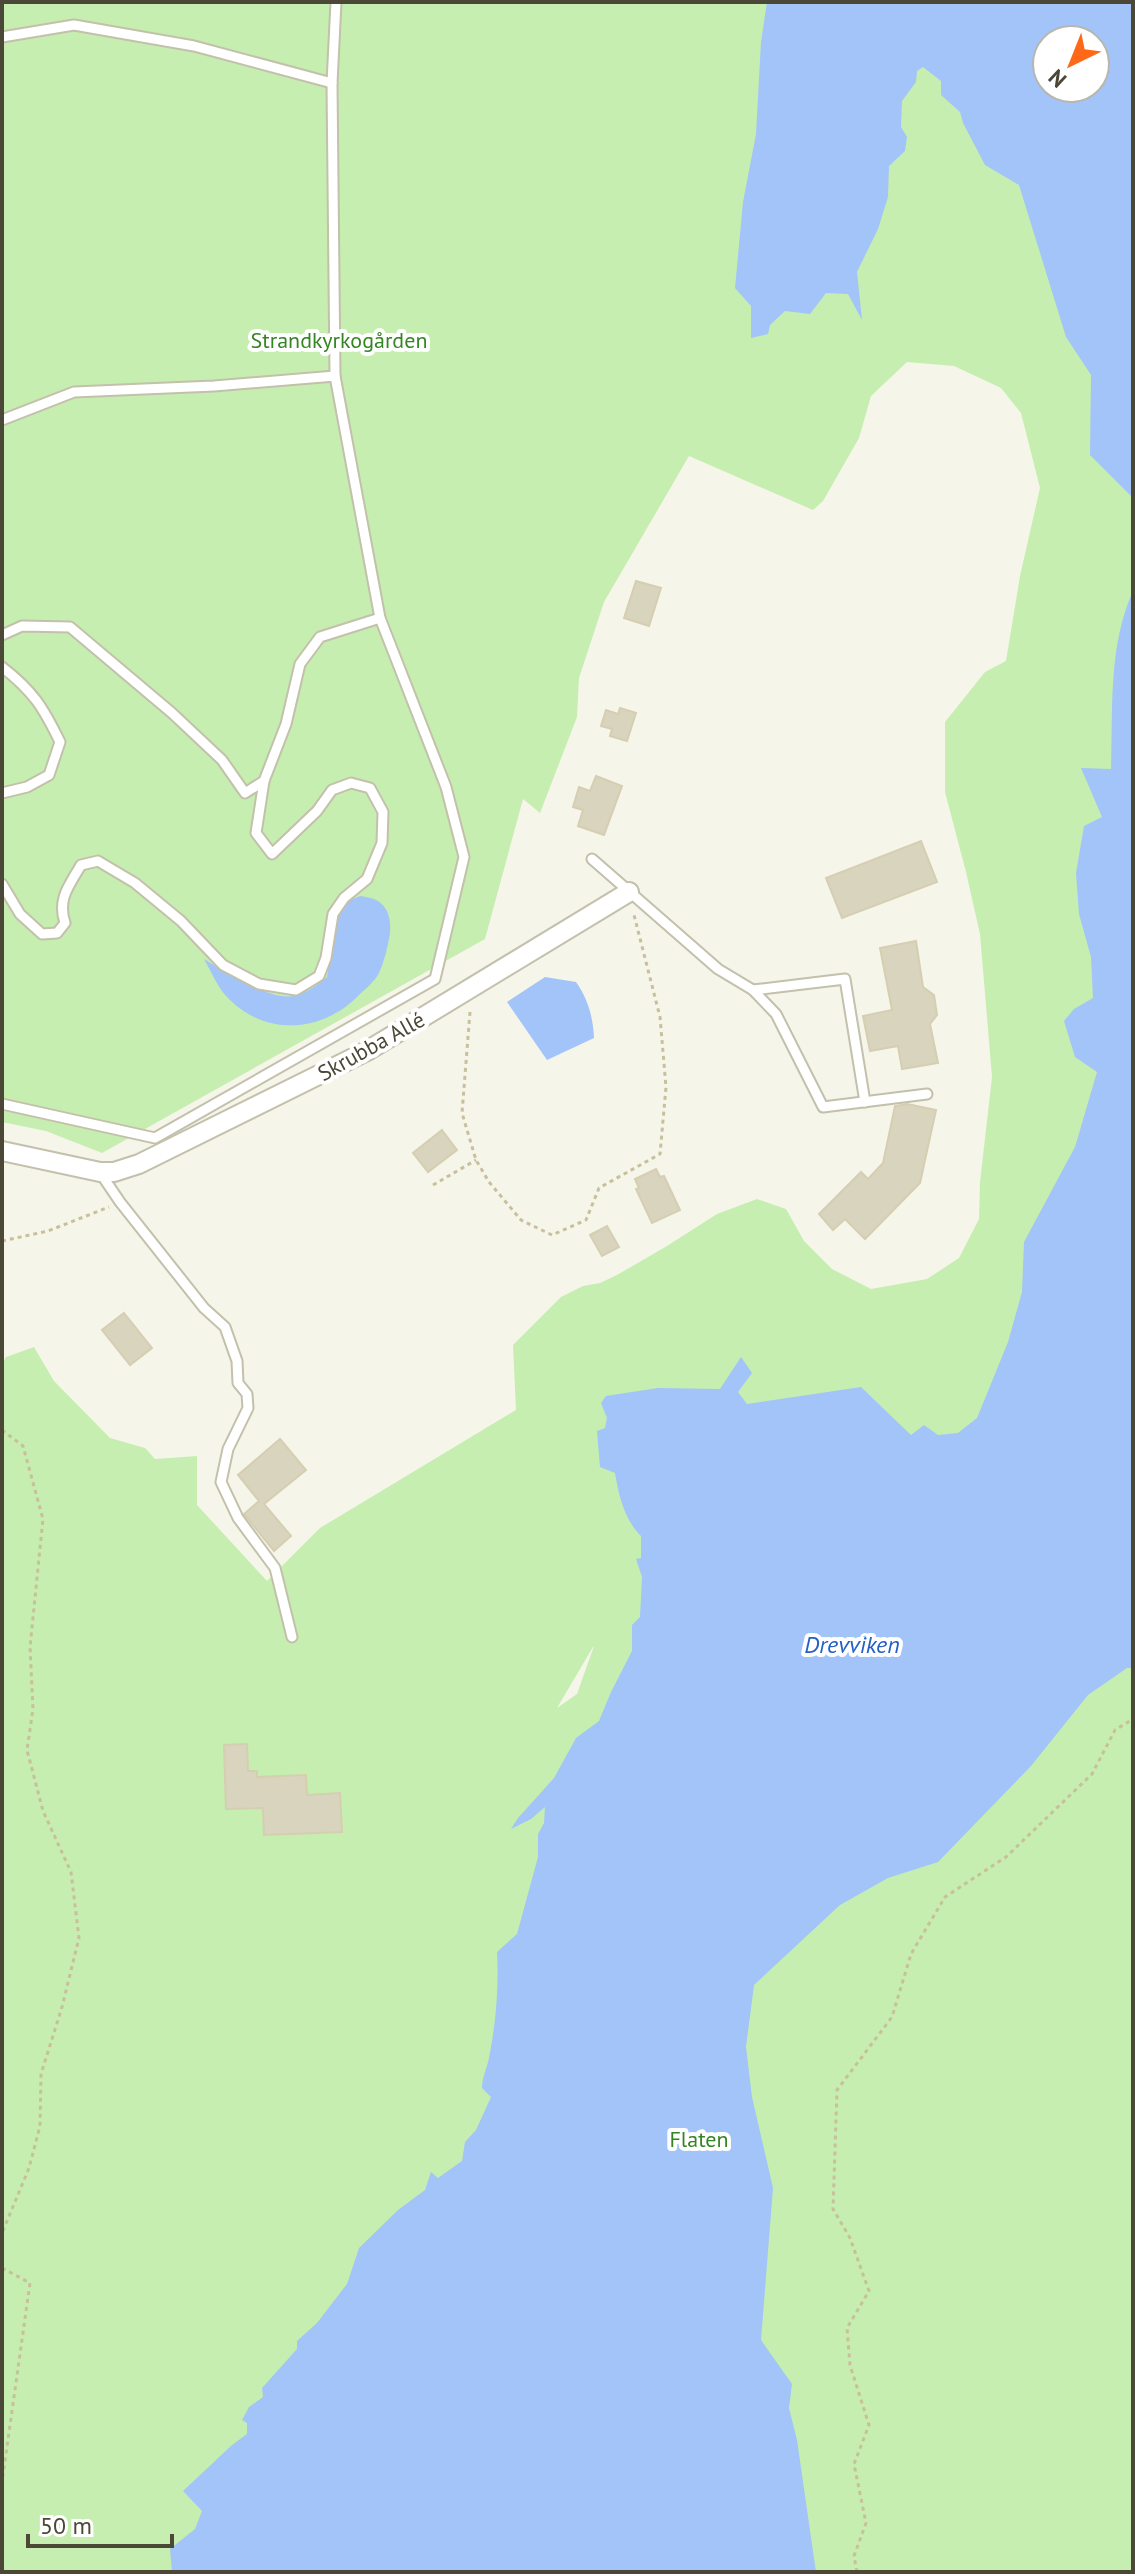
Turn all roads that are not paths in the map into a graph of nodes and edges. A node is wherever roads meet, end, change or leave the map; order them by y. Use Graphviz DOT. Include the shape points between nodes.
graph roads {
  1 [pos="336,2"];
  2 [pos="2,37"];
  3 [pos="332,83"];
  4 [pos="335,376"];
  5 [pos="2,420"];
  6 [pos="380,618"];
  7 [pos="2,635"];
  8 [pos="2,667"];
  9 [pos="264,781"];
  10 [pos="2,793"];
  11 [pos="592,859"];
  12 [pos="2,884"];
  13 [pos="629,892"];
  14 [pos="753,990"];
  15 [pos="927,1094"];
  16 [pos="865,1102"];
  17 [pos="2,1104"];
  18 [pos="2,1151"];
  19 [pos="100,1172"];
  20 [pos="292,1637"];
  1 -- 3 [label="lane"];
  2 -- 3 [label="lane" via="74,25 194,46"];
  3 -- 4 [label="lane"];
  4 -- 5 [label="lane" via="74,392"];
  4 -- 6 [label="lane"];
  6 -- 9 [label="lane" via="320,637 300,664 286,724"];
  6 -- 17 [label="lane" via="446,787 464,857 435,979 155,1138"];
  7 -- 9 [label="lane" via="22,626 70,627 222,760 245,793"];
  8 -- 10 [label="lane" via="26,686 60,742 49,775"];
  9 -- 12 [label="lane" via="256,833 272,854 332,790 351,783 370,788 383,812 382,843 367,879 333,914 319,976 296,990 259,984 223,965 181,921 98,861 81,865 65,893 65,923 57,933 42,934 20,914"];
  11 -- 13 [label="lane"];
  13 -- 14 [label="lane" via="718,969"];
  13 -- 19 [label="street, Skrubba Allé" via="367,1051 139,1164"];
  14 -- 16 [label="lane" via="776,1014 823,1107"];
  14 -- 16 [label="lane" via="845,979"];
  15 -- 16 [label="lane"];
  18 -- 19 [label="street, Skrubba Allé"];
  19 -- 20 [label="lane" via="204,1308 225,1327 248,1408 228,1449 221,1482 238,1518 275,1568"];
}
